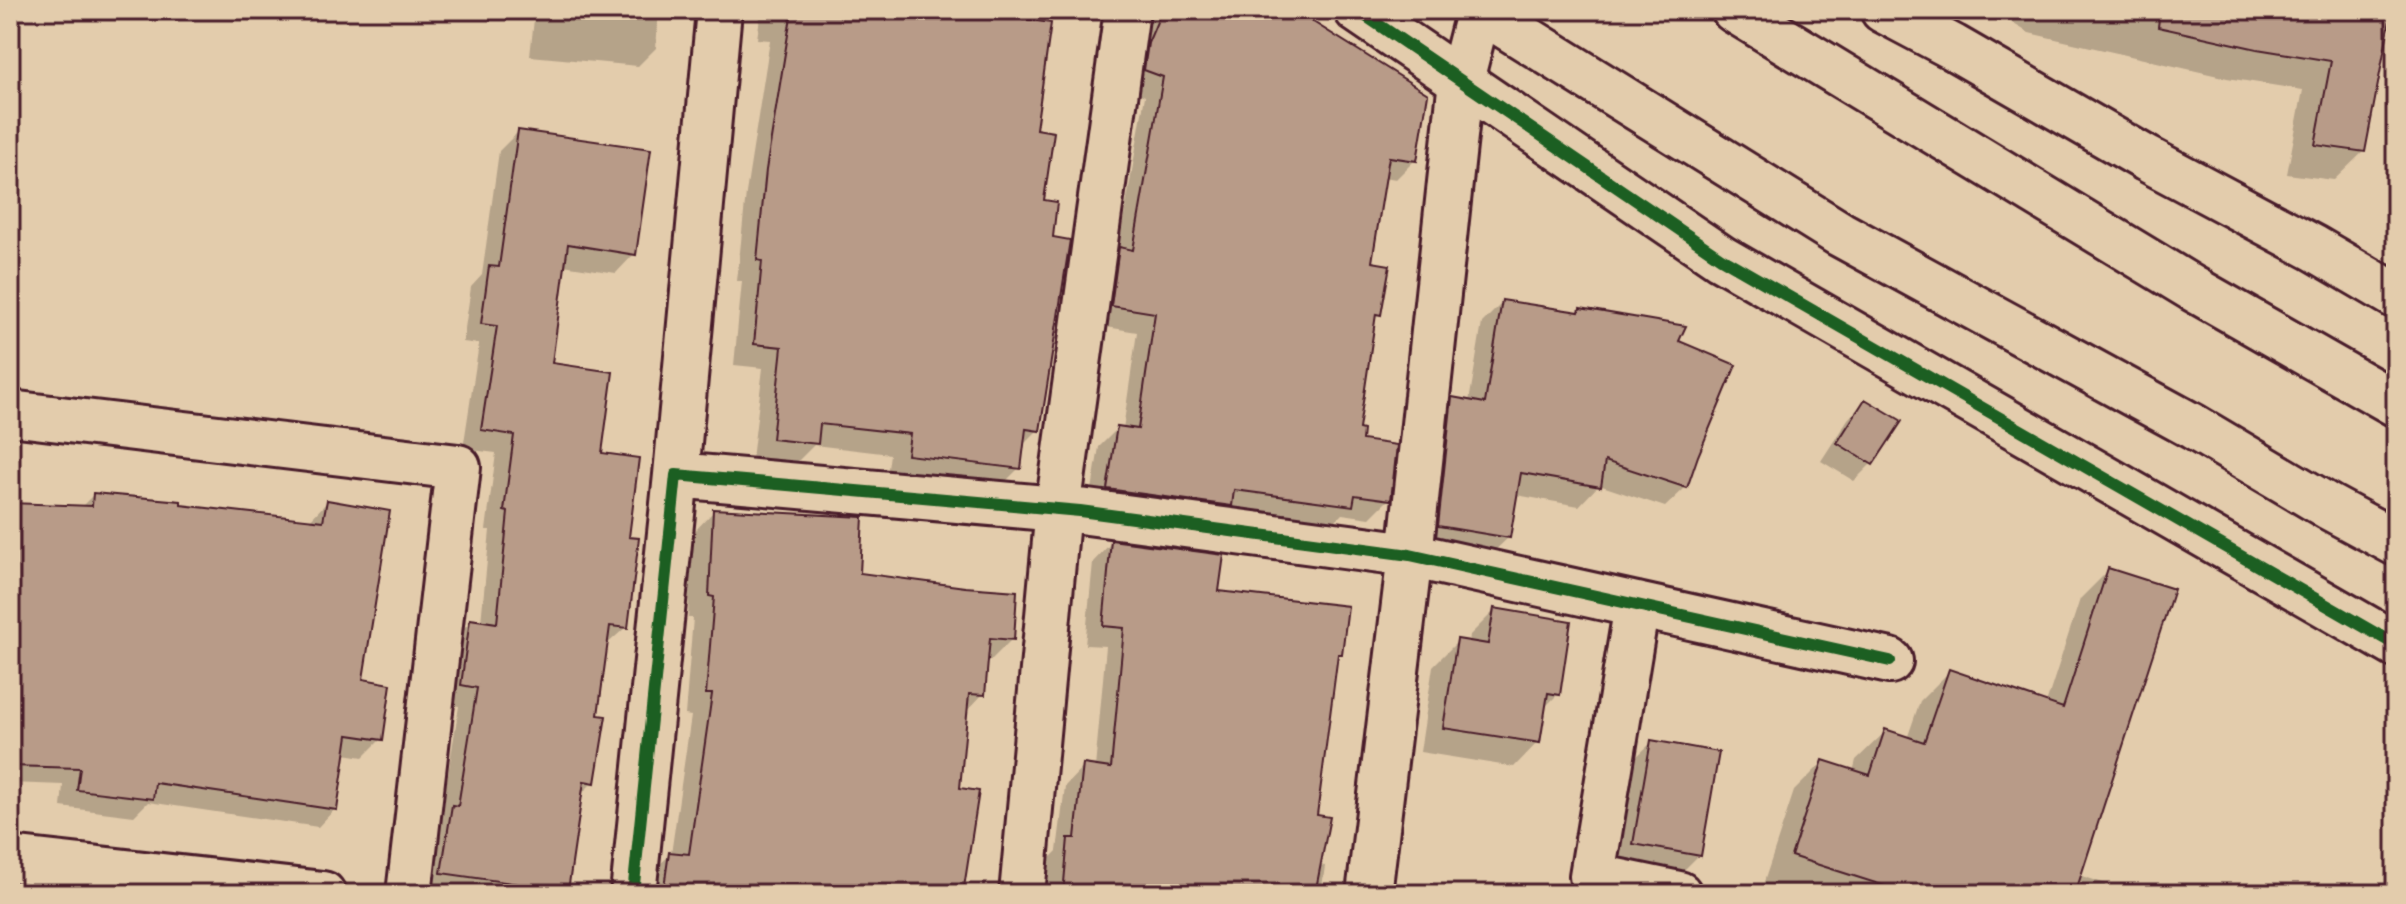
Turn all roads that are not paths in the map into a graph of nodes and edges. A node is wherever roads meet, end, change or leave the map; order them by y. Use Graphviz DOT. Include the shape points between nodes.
graph roads {
  1 [pos="719,10"];
  2 [pos="1127,10"];
  3 [pos="1357,10"];
  4 [pos="1480,10"];
  5 [pos="1734,10"];
  6 [pos="1883,10"];
  7 [pos="1461,80"];
  8 [pos="2396,296"];
  9 [pos="2396,404"];
  10 [pos="10,413"];
  11 [pos="676,475"];
  12 [pos="1058,509"];
  13 [pos="2396,543"];
  14 [pos="1410,555"];
  15 [pos="1637,605"];
  16 [pos="2396,645"];
  17 [pos="1890,661"];
  18 [pos="29,871"];
  19 [pos="323,894"];
  20 [pos="409,894"];
  21 [pos="633,894"];
  22 [pos="1022,894"];
  23 [pos="1369,894"];
  24 [pos="1679,894"];
  1 -- 11 [label="main road"];
  2 -- 12 [label="main road"];
  3 -- 7 [label="main road"];
  4 -- 7 [label="main road"];
  4 -- 13 [label="main road" via="1840,234"];
  5 -- 9 [label="main road" via="2192,288"];
  6 -- 8 [label="main road"];
  7 -- 14 [label="main road"];
  7 -- 16 [label="main road" via="1721,258"];
  10 -- 20 [label="main road" via="458,467"];
  11 -- 12 [label="main road"];
  11 -- 21 [label="main road"];
  12 -- 14 [label="main road"];
  12 -- 22 [label="main road"];
  14 -- 15 [label="main road"];
  14 -- 23 [label="main road"];
  15 -- 17 [label="main road"];
  15 -- 24 [label="main road" via="1592,876"];
  18 -- 19 [label="main road"];
}
